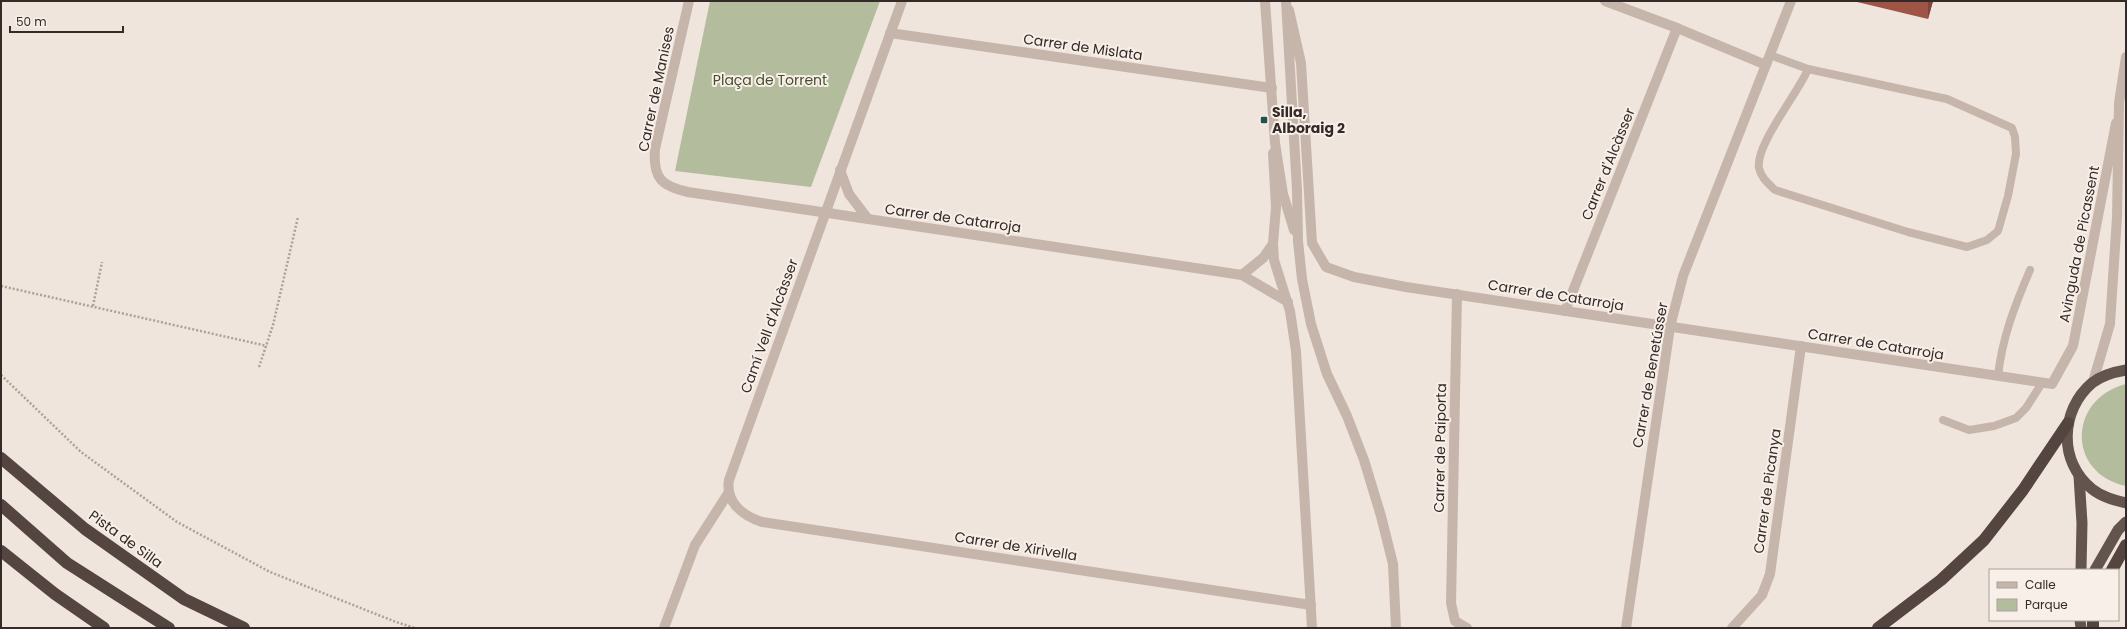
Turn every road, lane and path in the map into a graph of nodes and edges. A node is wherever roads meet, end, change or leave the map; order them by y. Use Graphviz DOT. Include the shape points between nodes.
graph roads {
  1 [pos="689,1"];
  2 [pos="902,1"];
  3 [pos="1265,1"];
  4 [pos="1286,1"];
  5 [pos="1605,1"];
  6 [pos="1791,1"];
  7 [pos="1677,28"];
  8 [pos="890,33"];
  9 [pos="1770,54"];
  10 [pos="2126,57"];
  11 [pos="1766,66"];
  12 [pos="1808,68"];
  13 [pos="1272,88"];
  14 [pos="2119,103"];
  15 [pos="1274,119"];
  16 [pos="840,170"];
  17 [pos="662,182"];
  18 [pos="825,213"];
  19 [pos="298,217"];
  20 [pos="868,219"];
  21 [pos="1298,241"];
  22 [pos="1273,244"];
  23 [pos="102,262"];
  24 [pos="2030,270"];
  25 [pos="1242,275"];
  26 [pos="1,286"];
  27 [pos="1456,294"];
  28 [pos="1288,302"];
  29 [pos="93,306"];
  30 [pos="1565,311"];
  31 [pos="1670,327"];
  32 [pos="267,346"];
  33 [pos="1801,346"];
  34 [pos="259,367"];
  35 [pos="2126,370"];
  36 [pos="1,375"];
  37 [pos="1998,376"];
  38 [pos="2093,382"];
  39 [pos="2047,384"];
  40 [pos="1943,420"];
  41 [pos="2068,423"];
  42 [pos="1,458"];
  43 [pos="2079,476"];
  44 [pos="729,492"];
  45 [pos="2126,503"];
  46 [pos="1,505"];
  47 [pos="2126,522"];
  48 [pos="2126,545"];
  49 [pos="1,551"];
  50 [pos="2081,569"];
  51 [pos="2096,569"];
  52 [pos="2113,569"];
  53 [pos="1311,605"];
  54 [pos="104,628"];
  55 [pos="169,628"];
  56 [pos="244,628"];
  57 [pos="415,628"];
  58 [pos="664,628"];
  59 [pos="1312,628"];
  60 [pos="1396,628"];
  61 [pos="1467,628"];
  62 [pos="1626,628"];
  63 [pos="1732,628"];
  64 [pos="1878,628"];
  1 -- 17 [label="street, Carrer de Manises" via="655,149 655,169"];
  2 -- 8 [label="street, Camí Vell d'Alcàsser"];
  3 -- 13 [label="street"];
  4 -- 21 [label="street"];
  4 -- 27 [label="street, Carrer de Catarroja" via="1301,63 1312,243 1326,267 1354,277"];
  5 -- 7 [label="street"];
  6 -- 9 [label="street, Carrer de Benetússer"];
  7 -- 11 [label="street"];
  7 -- 30 [label="street, Carrer d'Alcàsser"];
  8 -- 13 [label="street, Carrer de Mislata"];
  8 -- 16 [label="street, Camí Vell d'Alcàsser"];
  9 -- 11 [label="street, Carrer de Benetússer"];
  9 -- 12 [label="lane"];
  10 -- 14 [label="street, Avinguda de Picassent"];
  11 -- 31 [label="street, Carrer de Benetússer" via="1683,276"];
  12 -- 12 [label="lane" via="1947,99 2012,128 2016,154 1998,231 1987,240 1967,247 1908,232 1775,190 1764,179 1759,167 1762,149 1803,81"];
  13 -- 15 [label="street"];
  14 -- 38 [label="street, Avinguda de Picassent" via="2117,216 2110,324"];
  14 -- 39 [label="street, Avinguda de Picassent" via="2074,346"];
  15 -- 21 [label="street" via="1283,194"];
  15 -- 22 [label="street" via="1276,207"];
  16 -- 18 [label="street, Camí Vell d'Alcàsser"];
  16 -- 20 [label="street" via="849,194"];
  17 -- 18 [label="street, Carrer de Catarroja" via="688,192"];
  18 -- 20 [label="street, Carrer de Catarroja"];
  18 -- 44 [label="street, Camí Vell d'Alcàsser" via="729,480"];
  19 -- 32 [label="path"];
  20 -- 25 [label="street, Carrer de Catarroja"];
  21 -- 60 [label="street" via="1311,324 1326,374 1347,416 1381,516 1393,564"];
  22 -- 25 [label="street" via="1259,262"];
  22 -- 28 [label="street" via="1276,271"];
  23 -- 29 [label="path"];
  24 -- 37 [label="lane" via="2010,316 2000,355"];
  25 -- 28 [label="street, Carrer de Catarroja"];
  26 -- 29 [label="path"];
  27 -- 30 [label="street, Carrer de Catarroja"];
  27 -- 61 [label="street, Carrer de Paiporta" via="1451,603 1455,621"];
  28 -- 53 [label="street" via="1296,351"];
  29 -- 32 [label="path"];
  30 -- 31 [label="street, Carrer de Catarroja"];
  31 -- 33 [label="street, Carrer de Catarroja"];
  31 -- 62 [label="street, Carrer de Benetússer"];
  32 -- 34 [label="path"];
  33 -- 37 [label="street, Carrer de Catarroja"];
  33 -- 63 [label="street, Carrer de Picanya" via="1770,574 1762,595"];
  35 -- 38 [label="highway" via="2112,372"];
  36 -- 57 [label="path" via="81,452 177,522 270,572"];
  37 -- 39 [label="street, Carrer de Catarroja"];
  38 -- 41 [label="highway" via="2081,393"];
  39 -- 40 [label="lane" via="2016,418 1994,426 1970,430"];
  41 -- 43 [label="highway" via="2070,460"];
  41 -- 64 [label="highway" via="2023,490 1984,540 1941,580"];
  42 -- 56 [label="highway, Pista de Silla" via="85,529 184,599"];
  43 -- 45 [label="highway" via="2092,489 2108,498"];
  43 -- 50 [label="highway"];
  44 -- 53 [label="street, Carrer de Xirivella" via="741,512 762,522"];
  44 -- 58 [label="street" via="696,545"];
  46 -- 55 [label="highway" via="67,563"];
  47 -- 51 [label="highway" via="2118,530"];
  48 -- 52 [label="highway"];
  49 -- 54 [label="highway" via="55,594"];
  53 -- 59 [label="street"];
}
